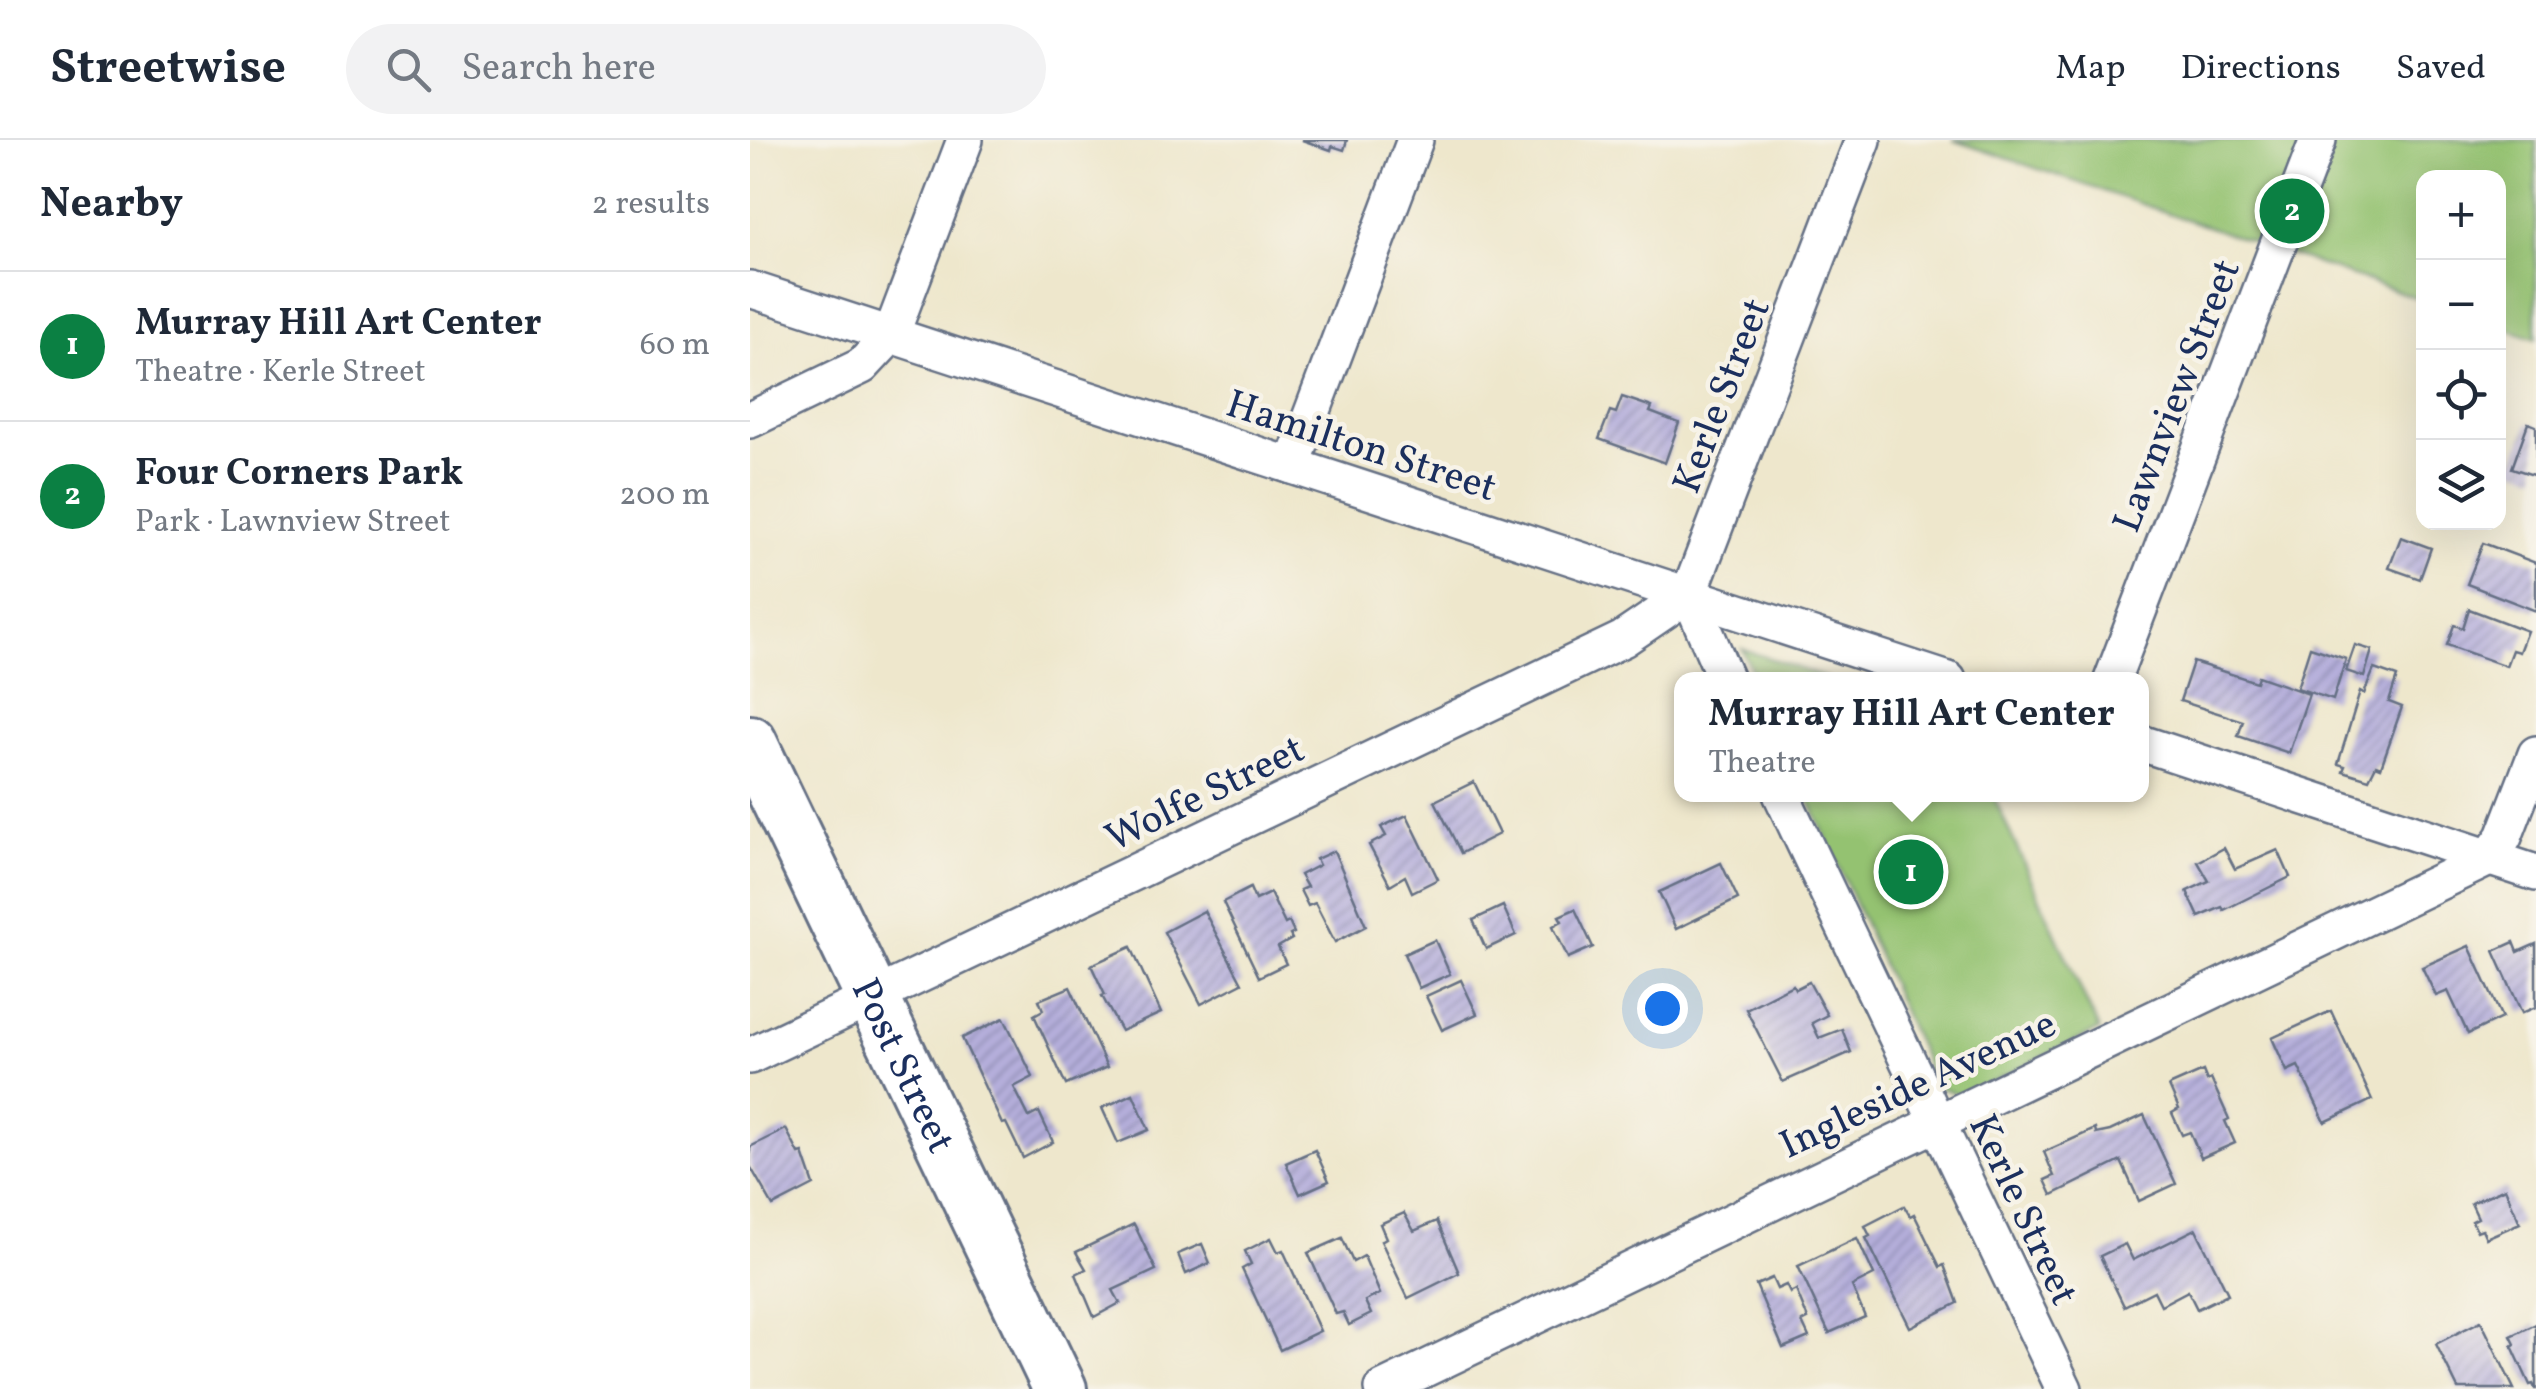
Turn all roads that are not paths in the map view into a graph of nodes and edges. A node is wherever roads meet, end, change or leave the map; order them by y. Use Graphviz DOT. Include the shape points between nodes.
graph roads {
  1 [pos="965,140"];
  2 [pos="1415,140"];
  3 [pos="1863,140"];
  4 [pos="2318,140"];
  5 [pos="750,289"];
  6 [pos="891,335"];
  7 [pos="750,420"];
  8 [pos="1292,466"];
  9 [pos="1689,594"];
  10 [pos="1723,672"];
  11 [pos="1924,672"];
  12 [pos="2115,672"];
  13 [pos="750,742"];
  14 [pos="2149,747"];
  15 [pos="2536,754"];
  16 [pos="1785,802"];
  17 [pos="2489,858"];
  18 [pos="2536,873"];
  19 [pos="872,996"];
  20 [pos="750,1056"];
  21 [pos="1936,1122"];
  22 [pos="1060,1389"];
  23 [pos="1383,1389"];
  24 [pos="2064,1389"];
  1 -- 6 [label="street"];
  2 -- 8 [label="street"];
  3 -- 9 [label="street, Kerle Street"];
  4 -- 12 [label="street, Lawnview Street"];
  5 -- 6 [label="street, Hamilton Street"];
  6 -- 7 [label="street" via="862,366"];
  6 -- 8 [label="street, Hamilton Street"];
  8 -- 9 [label="street, Hamilton Street"];
  9 -- 10 [label="street"];
  9 -- 11 [label="street, Hamilton Street"];
  9 -- 19 [label="street, Wolfe Street" via="1623,639"];
  13 -- 19 [label="main road, Post Street"];
  14 -- 17 [label="street"];
  15 -- 17 [label="street" via="2504,837"];
  16 -- 21 [label="street, Kerle Street"];
  17 -- 18 [label="street"];
  17 -- 21 [label="street, Ingleside Avenue"];
  19 -- 20 [label="street, Wolfe Street"];
  19 -- 22 [label="main road, Post Street"];
  21 -- 23 [label="street, Ingleside Avenue"];
  21 -- 24 [label="street, Kerle Street"];
}
